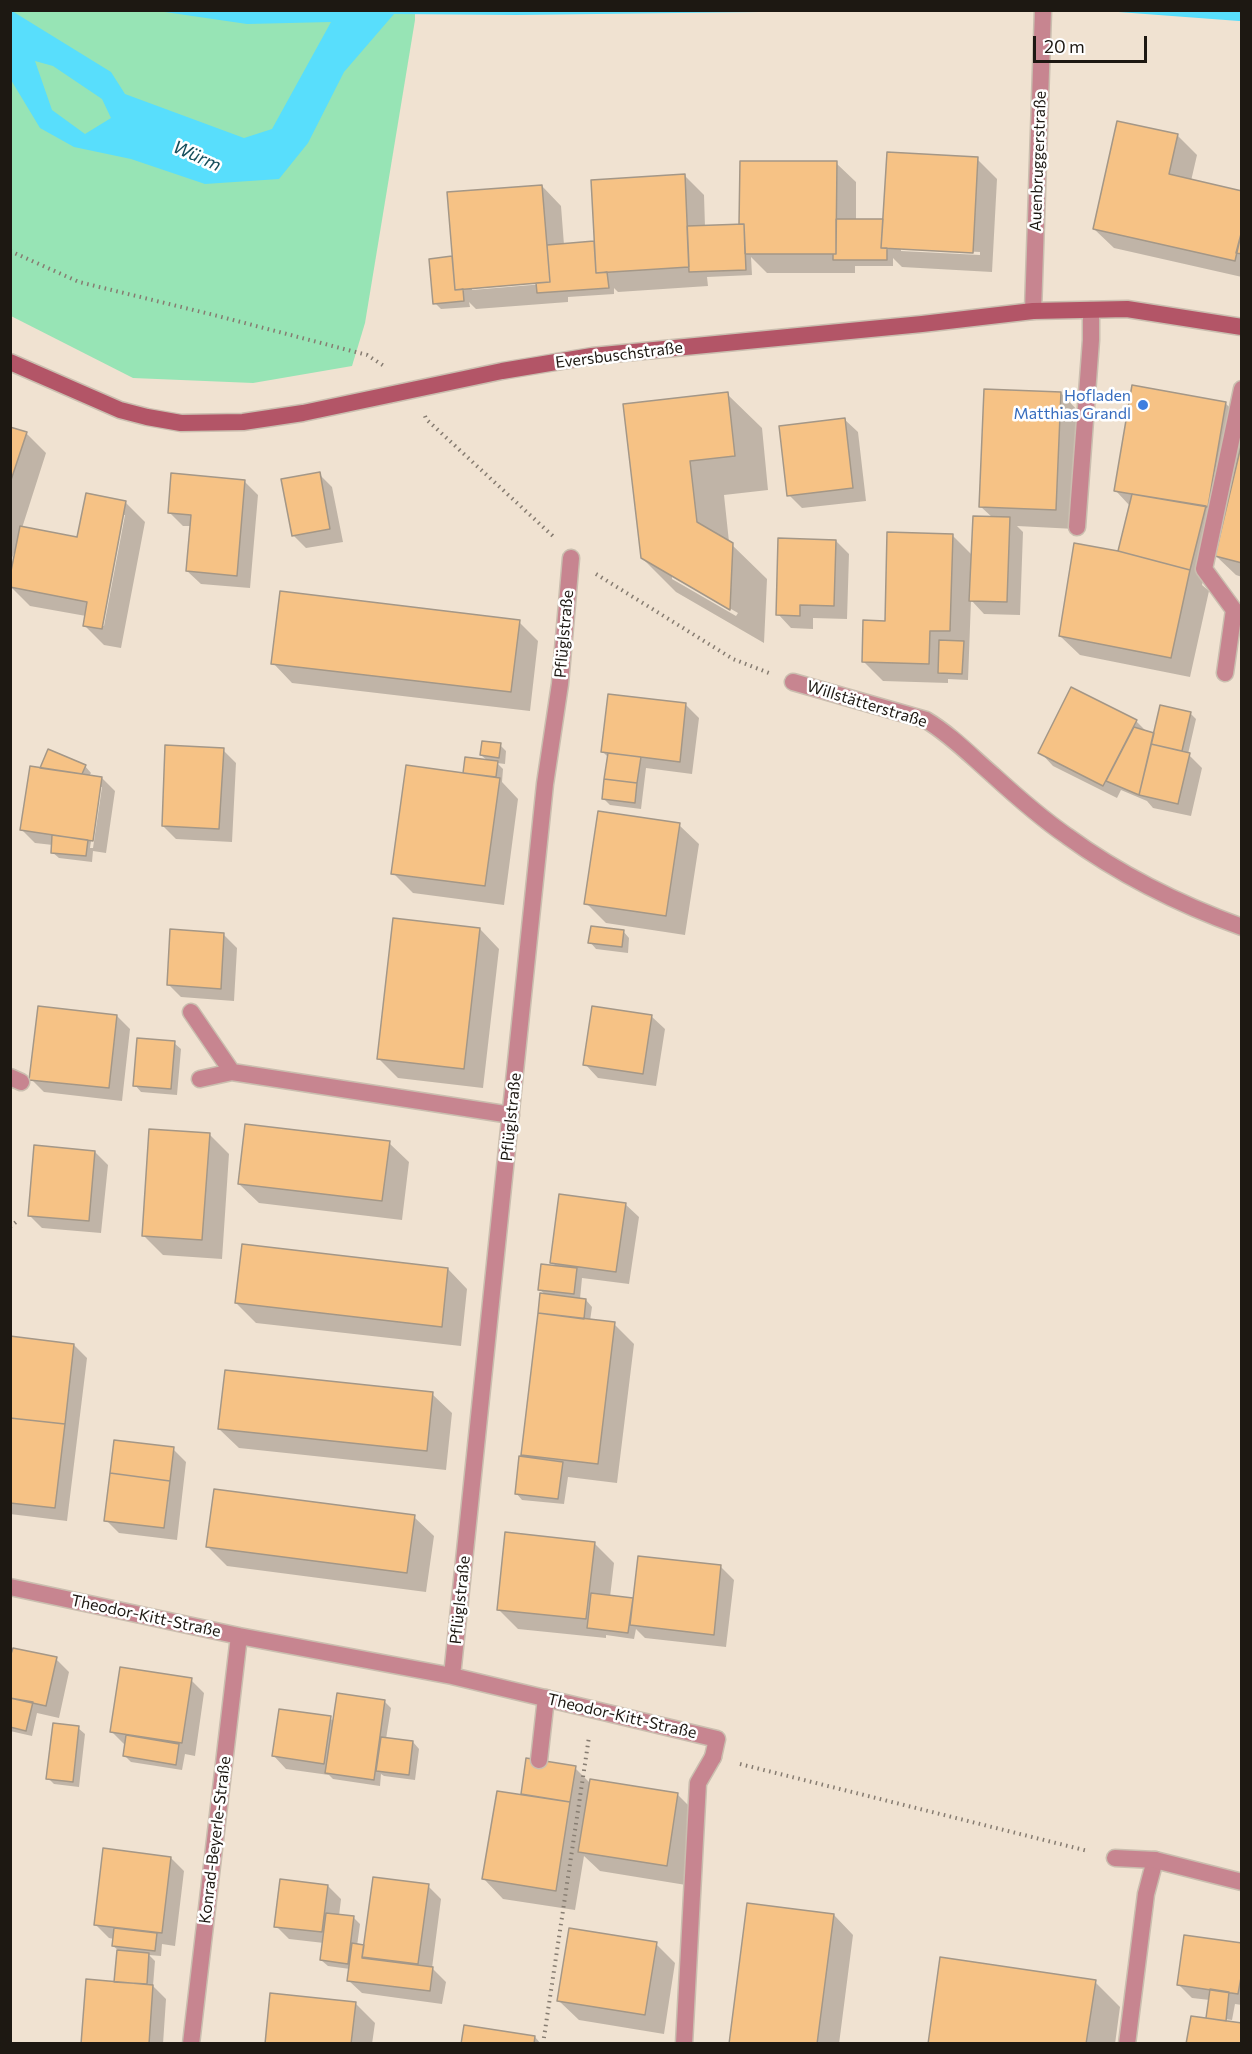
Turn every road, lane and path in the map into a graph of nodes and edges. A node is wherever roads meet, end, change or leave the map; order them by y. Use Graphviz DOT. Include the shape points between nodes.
graph roads {
  1 [pos="1043,10"];
  2 [pos="10,251"];
  3 [pos="1091,309"];
  4 [pos="1033,311"];
  5 [pos="1242,327"];
  6 [pos="10,362"];
  7 [pos="420,389"];
  8 [pos="1242,389"];
  9 [pos="1077,528"];
  10 [pos="571,558"];
  11 [pos="1226,673"];
  12 [pos="793,682"];
  13 [pos="1242,927"];
  14 [pos="191,1012"];
  15 [pos="232,1072"];
  16 [pos="200,1079"];
  17 [pos="511,1114"];
  18 [pos="16,1222"];
  19 [pos="10,1227"];
  20 [pos="10,1587"];
  21 [pos="239,1636"];
  22 [pos="452,1676"];
  23 [pos="546,1698"];
  24 [pos="593,1709"];
  25 [pos="714,1757"];
  26 [pos="539,1760"];
  27 [pos="1115,1858"];
  28 [pos="1155,1860"];
  29 [pos="1242,1882"];
  30 [pos="191,2043"];
  31 [pos="543,2043"];
  32 [pos="684,2043"];
  33 [pos="1127,2043"];
  1 -- 4 [label="street, Auenbruggerstraße"];
  2 -- 7 [label="path" via="79,282 367,355"];
  3 -- 4 [label="main road, Eversbuschstraße"];
  3 -- 5 [label="main road, Eversbuschstraße" via="1127,309"];
  3 -- 9 [label="street"];
  4 -- 7 [label="main road, Eversbuschstraße" via="592,356"];
  6 -- 7 [label="main road, Eversbuschstraße" via="120,410 181,423 303,413"];
  7 -- 10 [label="path, Willstätterstraße" via="426,419 560,542"];
  8 -- 11 [label="street" via="1204,569 1234,610"];
  10 -- 12 [label="path, Willstätterstraße" via="733,659"];
  10 -- 17 [label="street, Pflüglstraße"];
  12 -- 13 [label="street, Willstätterstraße" via="926,720 945,731 1067,836 1175,899"];
  14 -- 15 [label="street"];
  15 -- 16 [label="street"];
  15 -- 17 [label="street"];
  17 -- 22 [label="street, Pflüglstraße"];
  18 -- 19 [label="path"];
  20 -- 21 [label="street, Theodor-Kitt-Straße"];
  21 -- 22 [label="street, Theodor-Kitt-Straße"];
  21 -- 30 [label="street, Konrad-Beyerle-Straße"];
  22 -- 23 [label="street, Theodor-Kitt-Straße"];
  23 -- 24 [label="street, Theodor-Kitt-Straße"];
  23 -- 26 [label="street"];
  24 -- 25 [label="street, Theodor-Kitt-Straße" via="717,1738"];
  24 -- 31 [label="path"];
  25 -- 27 [label="path, Theodor-Kitt-Straße"];
  25 -- 32 [label="street" via="698,1783"];
  27 -- 28 [label="street"];
  28 -- 29 [label="street"];
  28 -- 33 [label="street" via="1146,1894"];
}
